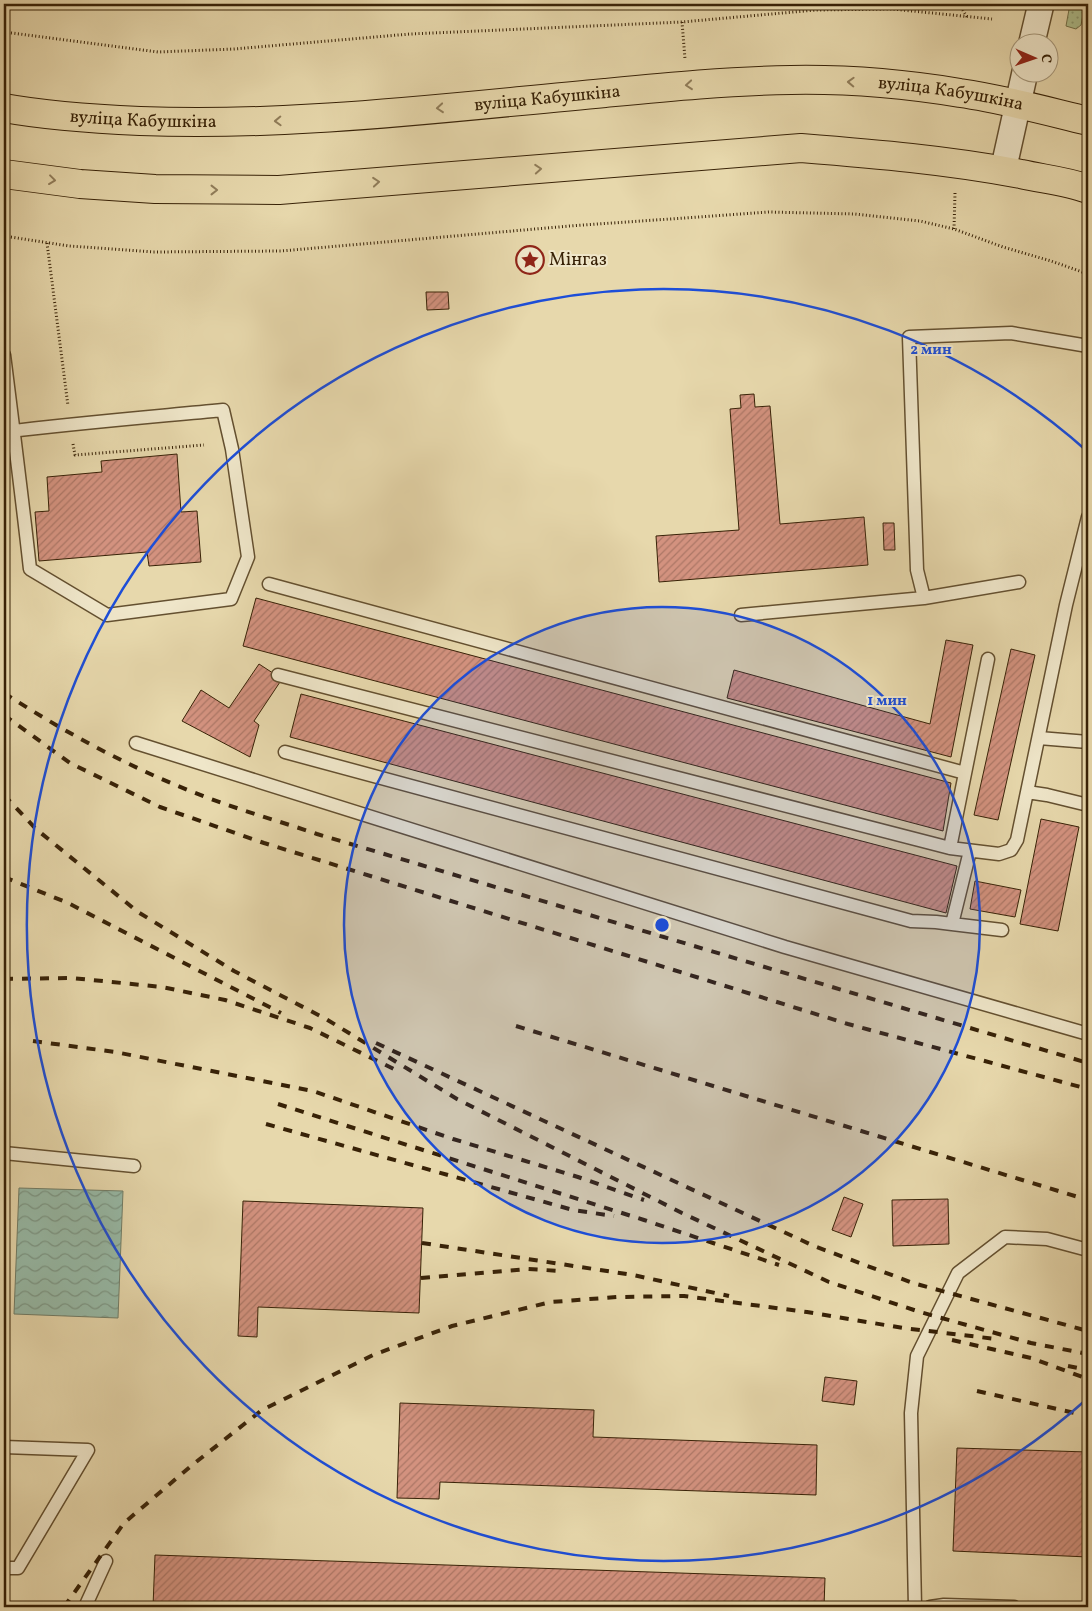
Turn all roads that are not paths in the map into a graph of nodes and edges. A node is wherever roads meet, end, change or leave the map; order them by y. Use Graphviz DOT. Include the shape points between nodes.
graph roads {
  1 [pos="1041,4"];
  2 [pos="1034,32"];
  3 [pos="1023,82"];
  4 [pos="1018,105"];
  5 [pos="4,108"];
  6 [pos="1088,121"];
  7 [pos="1003,171"];
  8 [pos="4,174"];
  9 [pos="1088,189"];
  10 [pos="1088,346"];
  11 [pos="4,355"];
  12 [pos="9,432"];
  13 [pos="1088,516"];
  14 [pos="1019,582"];
  15 [pos="269,584"];
  16 [pos="924,598"];
  17 [pos="741,615"];
  18 [pos="988,659"];
  19 [pos="278,675"];
  20 [pos="1039,738"];
  21 [pos="1088,742"];
  22 [pos="136,743"];
  23 [pos="284,752"];
  24 [pos="965,773"];
  25 [pos="1027,792"];
  26 [pos="1088,805"];
  27 [pos="950,848"];
  28 [pos="970,851"];
  29 [pos="952,924"];
  30 [pos="1002,930"];
  31 [pos="1088,1034"];
  32 [pos="4,1153"];
  33 [pos="134,1166"];
  34 [pos="1088,1250"];
  35 [pos="4,1447"];
  36 [pos="106,1561"];
  37 [pos="4,1568"];
  38 [pos="85,1607"];
  39 [pos="914,1607"];
  40 [pos="930,1607"];
  41 [pos="1014,1607"];
  1 -- 2 [label="street"];
  3 -- 4 [label="street"];
  4 -- 5 [label="main road, вуліца Кабушкіна, one-way" via="962,93 890,84 793,80 720,82 406,112 284,120 192,123 120,120"];
  4 -- 6 [label="main road, вуліца Кабушкіна"];
  4 -- 7 [label="street"];
  8 -- 7 [label="main road, one-way" via="155,189 278,190 802,148 888,155"];
  7 -- 9 [label="main road"];
  10 -- 16 [label="lane" via="1011,333 909,337 917,570"];
  11 -- 12 [label="lane"];
  12 -- 12 [label="lane" via="223,410 248,558 231,599 107,615 30,569"];
  13 -- 20 [label="lane"];
  14 -- 16 [label="lane"];
  15 -- 24 [label="lane"];
  16 -- 17 [label="lane"];
  18 -- 24 [label="lane"];
  19 -- 27 [label="lane"];
  20 -- 21 [label="lane"];
  20 -- 25 [label="lane"];
  22 -- 31 [label="lane" via="785,947"];
  23 -- 29 [label="lane" via="911,921"];
  24 -- 27 [label="lane"];
  25 -- 26 [label="lane"];
  25 -- 28 [label="lane" via="1017,840 1011,850 999,854"];
  27 -- 28 [label="lane"];
  28 -- 29 [label="lane"];
  29 -- 30 [label="lane"];
  32 -- 33 [label="lane"];
  34 -- 39 [label="lane" via="1046,1239 1005,1237 958,1273 927,1334 917,1356 911,1413"];
  35 -- 37 [label="lane" via="88,1450 18,1568"];
  36 -- 38 [label="lane"];
  40 -- 41 [label="lane"];
}
